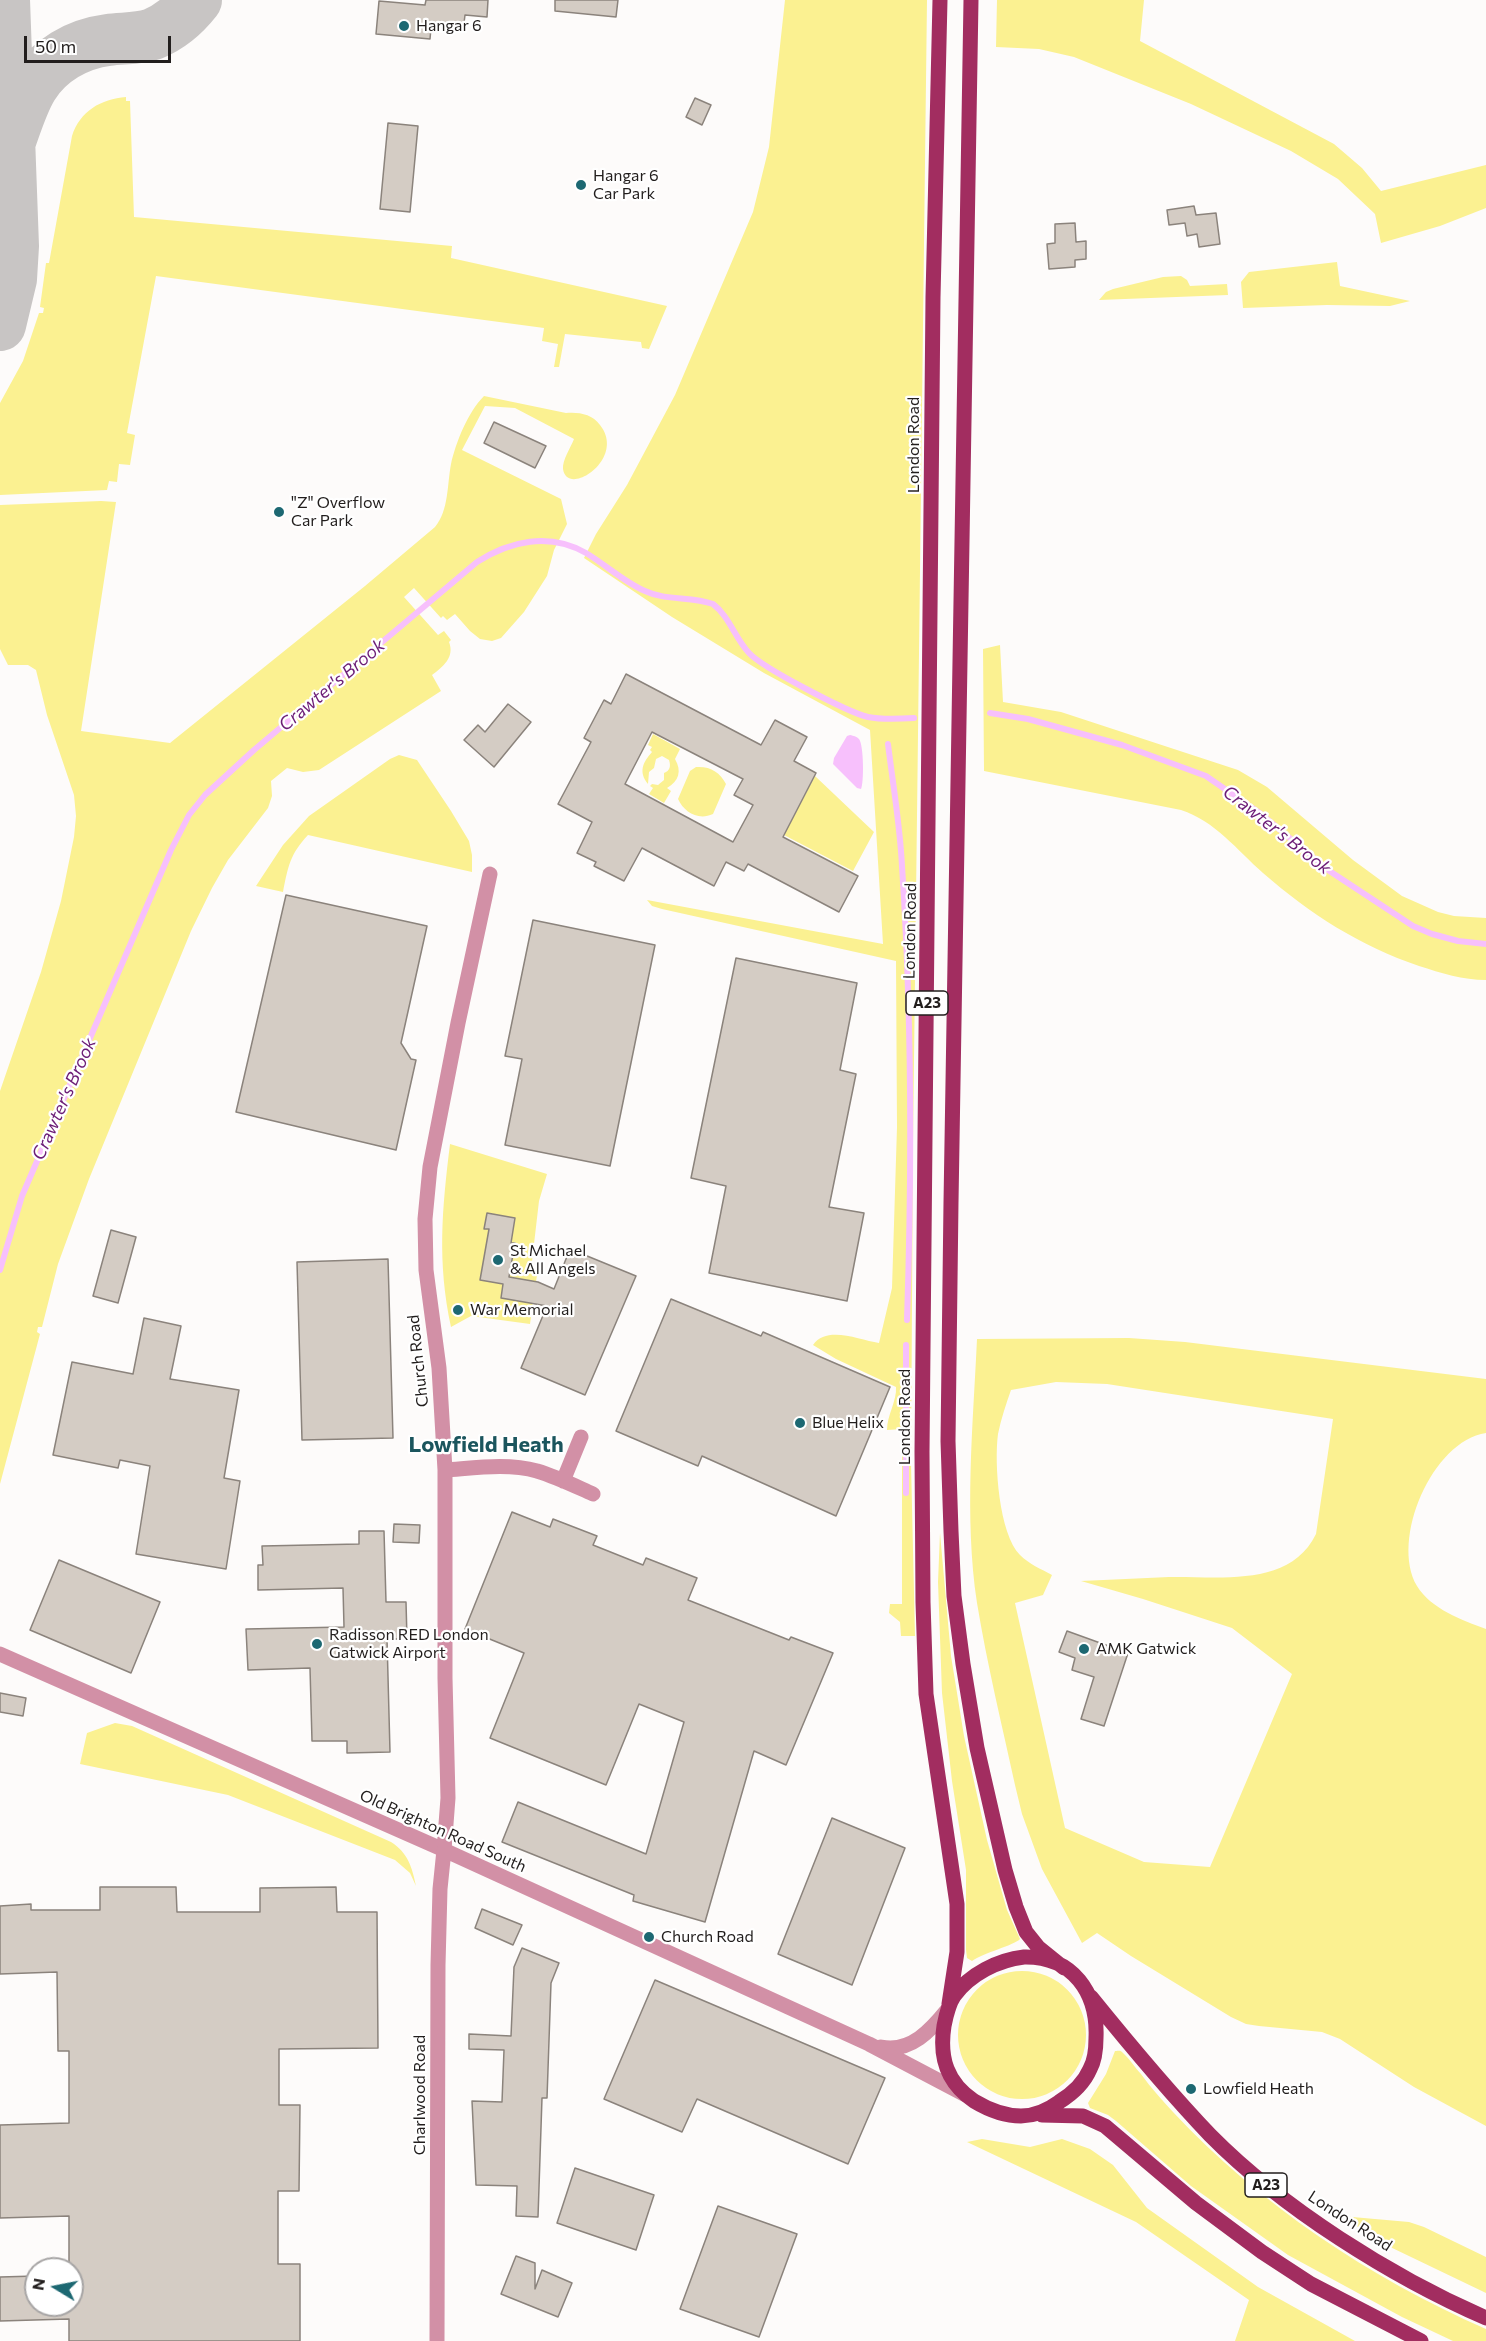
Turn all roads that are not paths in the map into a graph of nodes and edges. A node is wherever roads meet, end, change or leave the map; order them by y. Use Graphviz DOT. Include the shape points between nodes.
graph roads {
  1 [pos="940,0"];
  2 [pos="971,0"];
  3 [pos="490,874"];
  4 [pos="581,1437"];
  5 [pos="445,1470"];
  6 [pos="563,1481"];
  7 [pos="593,1494"];
  8 [pos="0,1654"];
  9 [pos="444,1850"];
  10 [pos="1064,1968"];
  11 [pos="1090,1997"];
  12 [pos="949,2006"];
  13 [pos="869,2044"];
  14 [pos="968,2097"];
  15 [pos="1034,2115"];
  16 [pos="1486,2318"];
  17 [pos="437,2341"];
  18 [pos="1421,2341"];
  1 -- 12 [label="main road, London Road / A23" via="923,1204 923,1556 926,1694 957,1904 957,1952"];
  2 -- 10 [label="main road, A23" via="948,1441 954,1596 977,1748 1005,1870 1026,1932"];
  3 -- 5 [label="street, Church Road" via="426,1200 426,1262 439,1368"];
  4 -- 6 [label="street"];
  5 -- 6 [label="street" via="515,1467"];
  5 -- 9 [label="street, Church Road" via="448,1798"];
  6 -- 7 [label="street"];
  8 -- 9 [label="street, Old Brighton Road South"];
  9 -- 13 [label="street, Old Brighton Road South"];
  9 -- 17 [label="street, Charlwood Road" via="439,1943"];
  10 -- 11 [label="main road"];
  10 -- 12 [label="main road" via="1032,1957 999,1963 964,1986"];
  11 -- 15 [label="main road" via="1096,2028 1091,2068 1072,2093"];
  11 -- 16 [label="main road, London Road / A23" via="1203,2127 1291,2205 1391,2269"];
  12 -- 13 [label="street, Old Brighton Road South" via="929,2031 909,2045 889,2049"];
  12 -- 14 [label="main road" via="942,2041 943,2059 951,2079"];
  13 -- 14 [label="street, Old Brighton Road South"];
  14 -- 15 [label="main road" via="1003,2114"];
  15 -- 18 [label="main road" via="1083,2116 1105,2126 1196,2203 1262,2252 1320,2288"];
}
